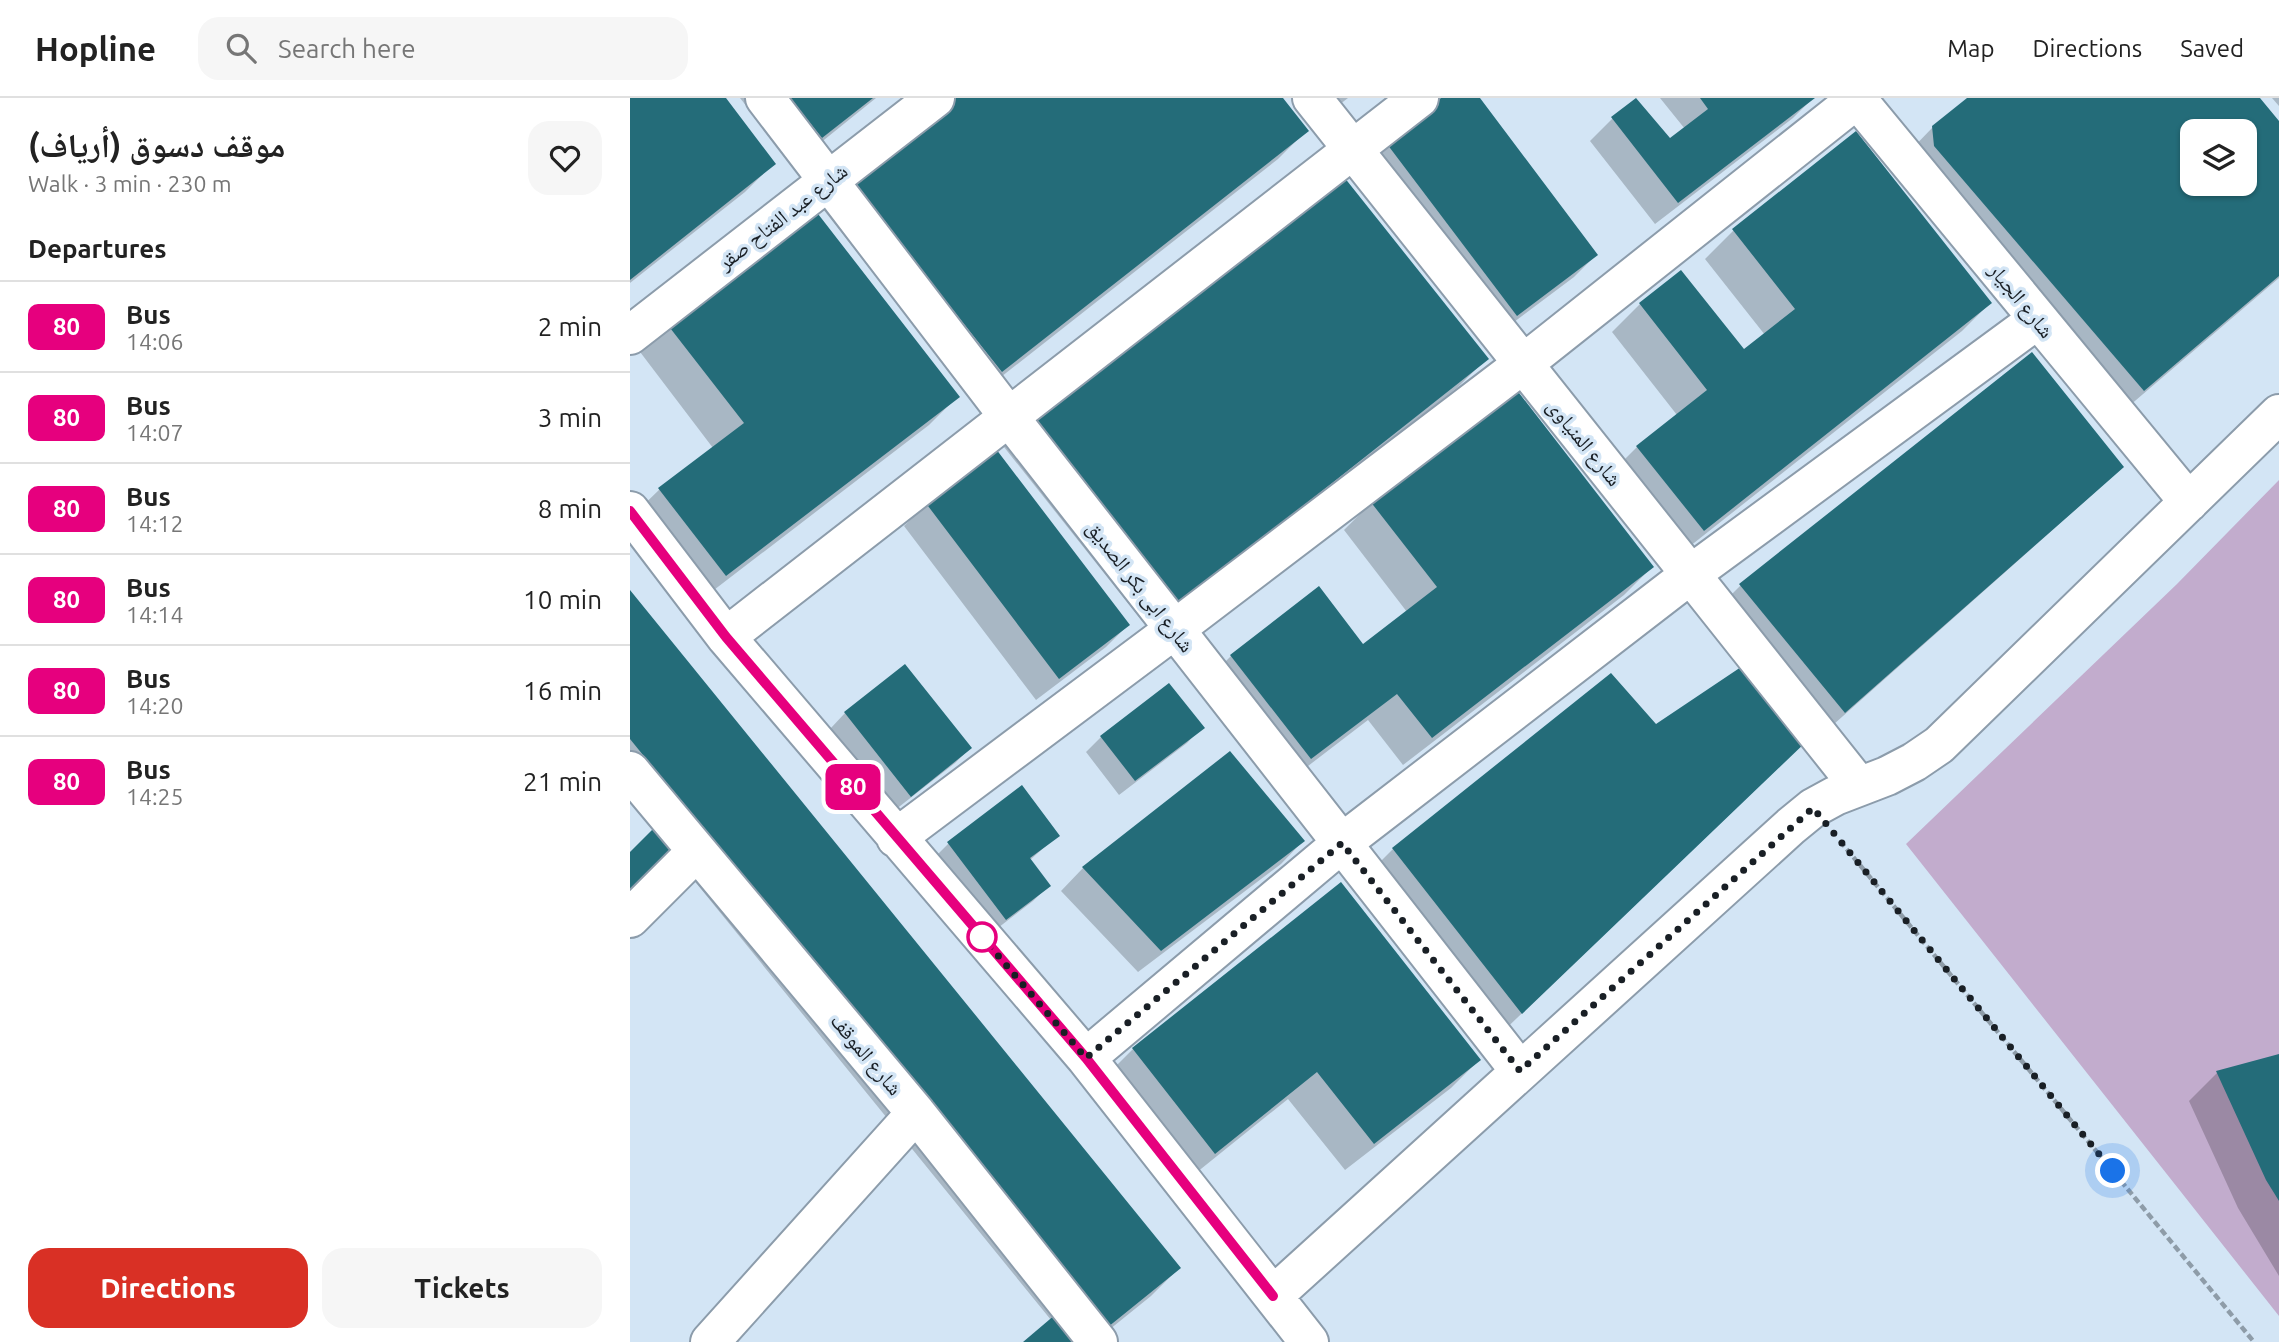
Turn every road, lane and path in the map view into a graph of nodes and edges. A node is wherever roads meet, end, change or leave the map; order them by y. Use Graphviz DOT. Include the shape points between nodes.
graph roads {
  1 [pos="765,98"];
  2 [pos="935,98"];
  3 [pos="1312,98"];
  4 [pos="1419,98"];
  5 [pos="1857,99"];
  6 [pos="1353,149"];
  7 [pos="828,181"];
  8 [pos="2038,319"];
  9 [pos="630,335"];
  10 [pos="1523,363"];
  11 [pos="2279,414"];
  12 [pos="1009,417"];
  13 [pos="2189,502"];
  14 [pos="630,511"];
  15 [pos="1691,574"];
  16 [pos="1175,629"];
  17 [pos="726,637"];
  18 [pos="630,771"];
  19 [pos="1858,785"];
  20 [pos="1813,808"];
  21 [pos="896,838"];
  22 [pos="1342,843"];
  23 [pos="697,851"];
  24 [pos="630,918"];
  25 [pos="1086,1058"];
  26 [pos="1520,1071"];
  27 [pos="916,1113"];
  28 [pos="1273,1296"];
  29 [pos="710,1342"];
  30 [pos="1098,1342"];
  31 [pos="1309,1342"];
  32 [pos="2254,1342"];
  1 -- 7 [label="street, شارع ابى بكر الصديق"];
  2 -- 7 [label="street, شارع عبد الفتاح صقر"];
  3 -- 6 [label="street, شارع المنياوى"];
  4 -- 6 [label="street"];
  5 -- 8 [label="street, شارع الجيار"];
  5 -- 10 [label="street"];
  6 -- 10 [label="street, شارع المنياوى"];
  6 -- 12 [label="street"];
  7 -- 9 [label="street, شارع عبد الفتاح صقر"];
  7 -- 12 [label="street, شارع ابى بكر الصديق"];
  8 -- 13 [label="street, شارع الجيار"];
  8 -- 15 [label="street"];
  10 -- 15 [label="street, شارع المنياوى"];
  10 -- 16 [label="street"];
  11 -- 13 [label="street"];
  12 -- 16 [label="street, شارع ابى بكر الصديق"];
  12 -- 17 [label="street"];
  13 -- 19 [label="street" via="1940,745 1887,776"];
  14 -- 17 [label="street"];
  15 -- 19 [label="street, شارع المنياوى"];
  15 -- 22 [label="street"];
  16 -- 21 [label="street"];
  16 -- 22 [label="street, شارع ابى بكر الصديق"];
  17 -- 21 [label="street"];
  18 -- 23 [label="street, شارع الموقف"];
  19 -- 20 [label="street"];
  20 -- 26 [label="street"];
  20 -- 32 [label="path"];
  21 -- 25 [label="street"];
  22 -- 25 [label="street"];
  22 -- 26 [label="street, شارع ابى بكر الصديق"];
  23 -- 24 [label="street"];
  23 -- 27 [label="street, شارع الموقف"];
  25 -- 28 [label="street"];
  26 -- 28 [label="street"];
  27 -- 29 [label="street"];
  27 -- 30 [label="street, شارع الموقف"];
  28 -- 31 [label="street"];
}
